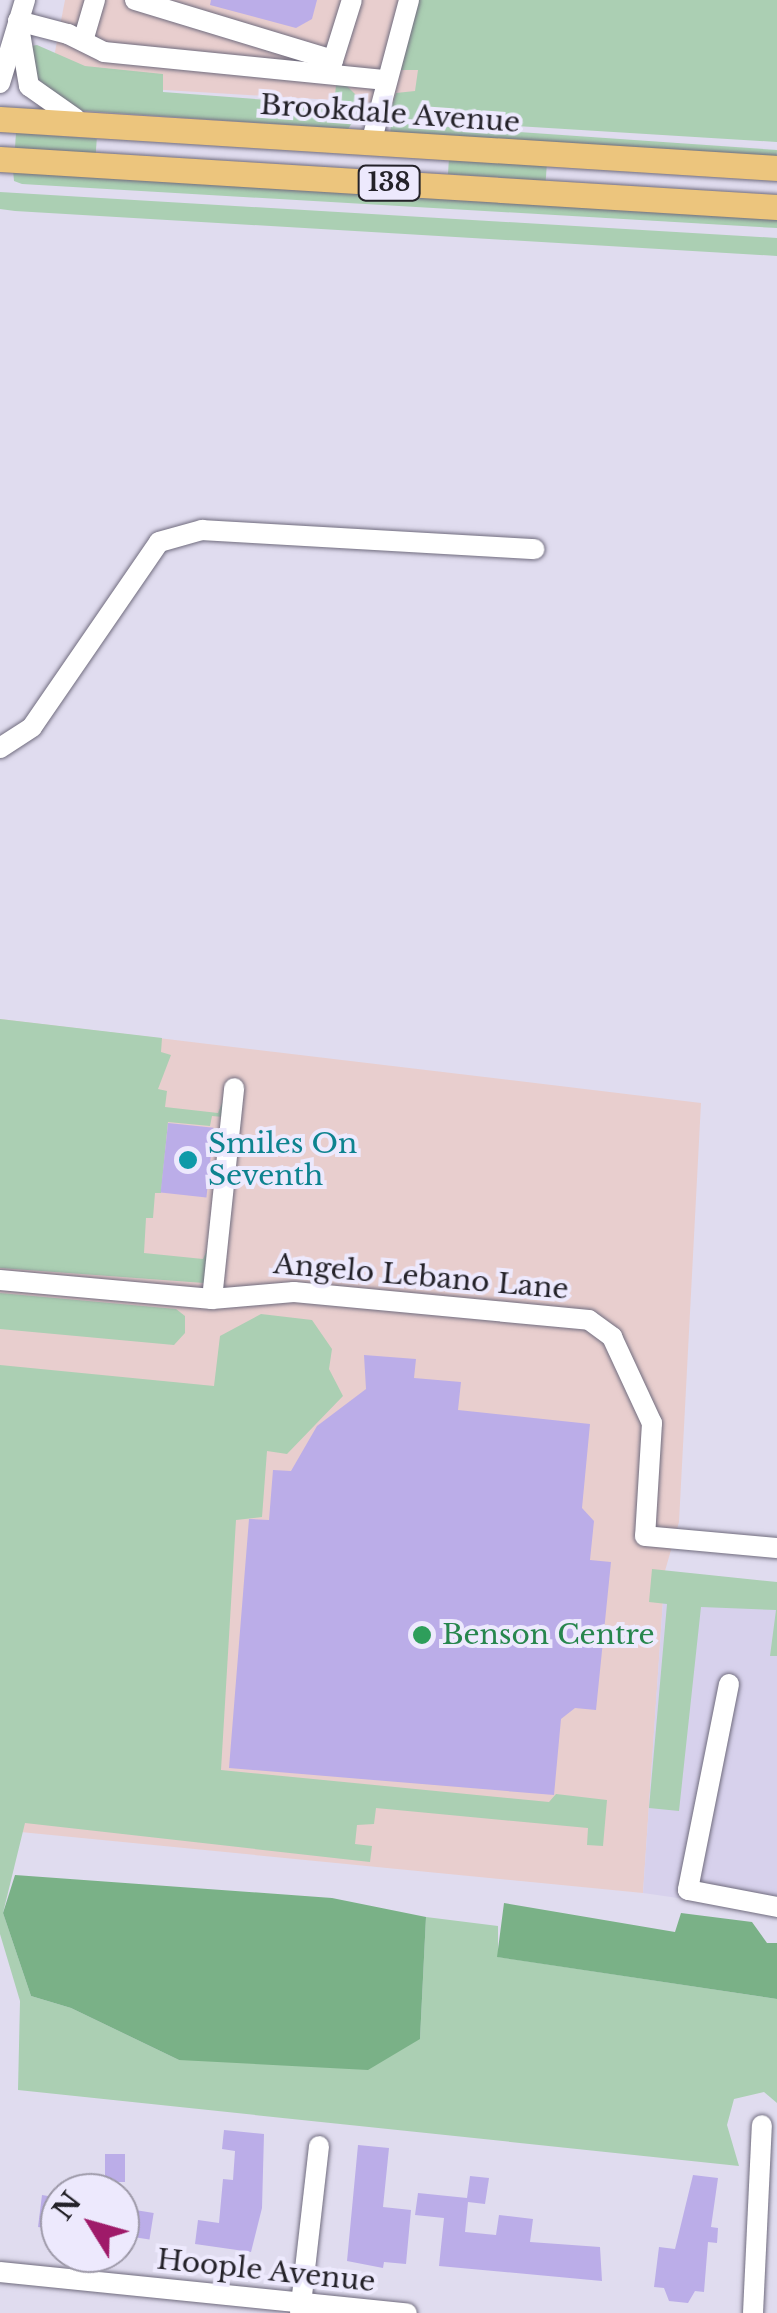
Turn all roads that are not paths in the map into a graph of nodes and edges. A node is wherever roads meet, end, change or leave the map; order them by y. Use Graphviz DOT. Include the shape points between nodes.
graph roads {
  1 [pos="25,0"];
  2 [pos="96,0"];
  3 [pos="135,0"];
  4 [pos="352,0"];
  5 [pos="409,0"];
  6 [pos="18,21"];
  7 [pos="83,42"];
  8 [pos="331,67"];
  9 [pos="384,80"];
  10 [pos="0,82"];
  11 [pos="0,119"];
  12 [pos="92,126"];
  13 [pos="371,143"];
  14 [pos="0,159"];
  15 [pos="777,168"];
  16 [pos="777,207"];
  17 [pos="534,549"];
  18 [pos="0,748"];
  19 [pos="234,1088"];
  20 [pos="0,1280"];
  21 [pos="212,1300"];
  22 [pos="777,1548"];
  23 [pos="729,1684"];
  24 [pos="777,1907"];
  25 [pos="762,2125"];
  26 [pos="320,2146"];
  27 [pos="0,2272"];
  28 [pos="300,2308"];
  29 [pos="406,2313"];
  30 [pos="753,2313"];
  1 -- 6 [label="street"];
  2 -- 7 [label="street"];
  3 -- 8 [label="street"];
  4 -- 8 [label="street"];
  5 -- 9 [label="street"];
  6 -- 7 [label="street"];
  6 -- 10 [label="street"];
  6 -- 12 [label="street" via="29,86 54,110"];
  7 -- 8 [label="street" via="104,52"];
  8 -- 9 [label="street"];
  9 -- 13 [label="street"];
  11 -- 12 [label="main road, Brookdale Avenue"];
  12 -- 13 [label="main road, Brookdale Avenue / 138"];
  13 -- 15 [label="main road, Brookdale Avenue / 138"];
  14 -- 16 [label="main road, 138"];
  17 -- 18 [label="street" via="202,530 160,542 32,727"];
  19 -- 21 [label="street"];
  20 -- 21 [label="street, Angelo Lebano Lane"];
  21 -- 22 [label="street, Angelo Lebano Lane" via="258,1290 294,1292 596,1323 612,1336 652,1423 645,1536"];
  23 -- 24 [label="street" via="688,1890"];
  25 -- 30 [label="street"];
  26 -- 28 [label="street"];
  27 -- 28 [label="street, Hoople Avenue"];
  28 -- 29 [label="street, Hoople Avenue"];
}
